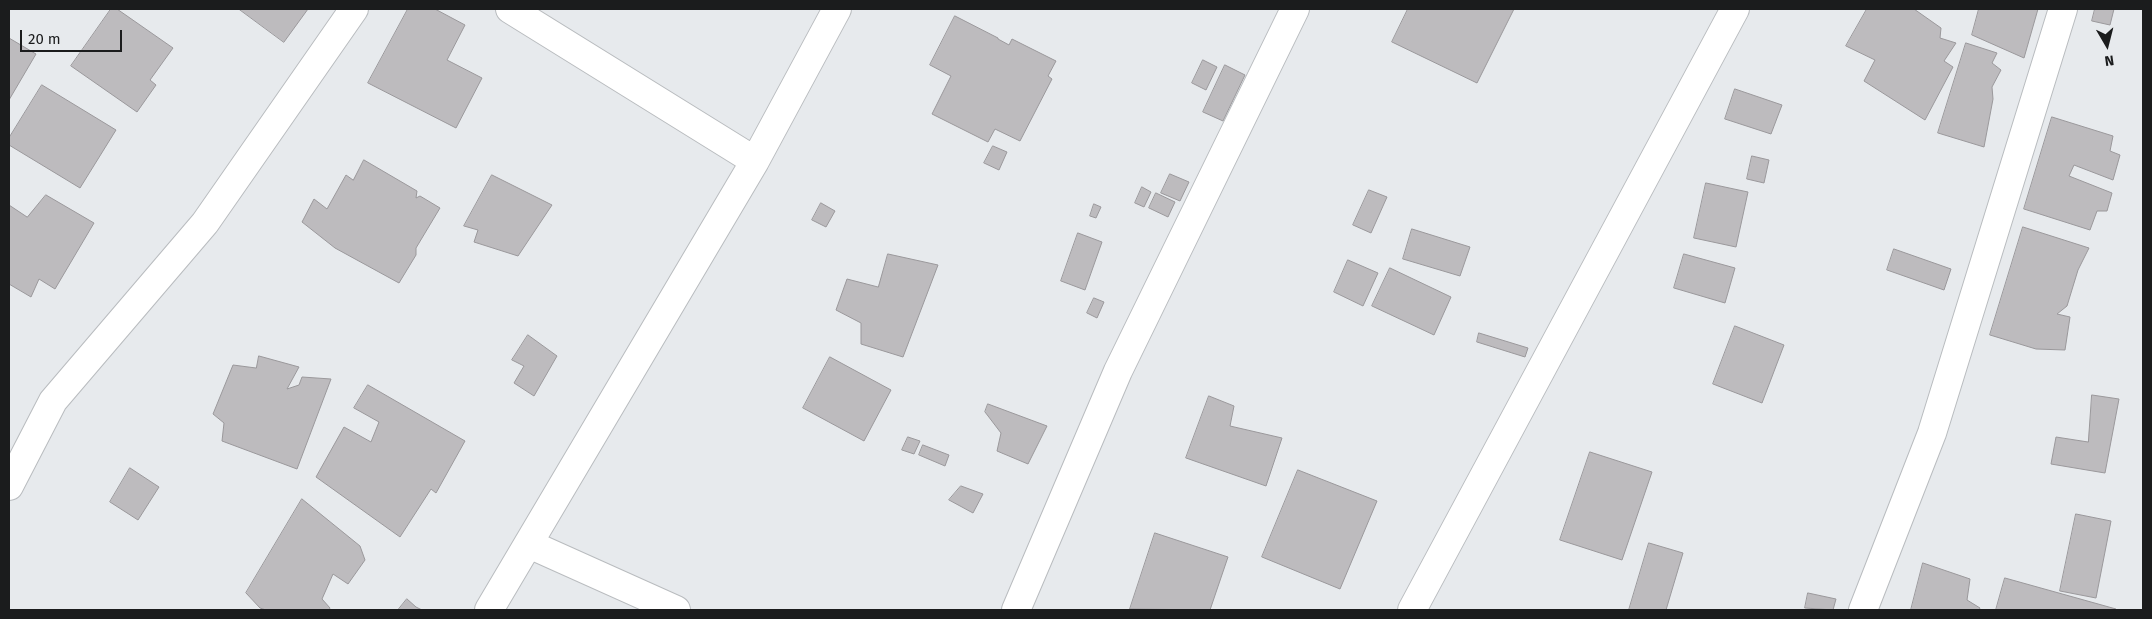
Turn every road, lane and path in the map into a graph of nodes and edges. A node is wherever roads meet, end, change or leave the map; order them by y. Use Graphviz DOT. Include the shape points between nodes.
graph roads {
  1 [pos="354,9"];
  2 [pos="510,9"];
  3 [pos="837,9"];
  4 [pos="1295,9"];
  5 [pos="1735,9"];
  6 [pos="2063,9"];
  7 [pos="755,161"];
  8 [pos="9,486"];
  9 [pos="529,544"];
  10 [pos="489,610"];
  11 [pos="676,610"];
  12 [pos="1016,610"];
  13 [pos="1412,610"];
  14 [pos="1863,610"];
  1 -- 8 [label="street" via="204,223 53,401"];
  2 -- 7 [label="street"];
  3 -- 7 [label="street"];
  4 -- 12 [label="street" via="1118,371"];
  5 -- 13 [label="street"];
  6 -- 14 [label="street" via="1932,434"];
  7 -- 9 [label="street"];
  9 -- 10 [label="street"];
  9 -- 11 [label="street"];
}
